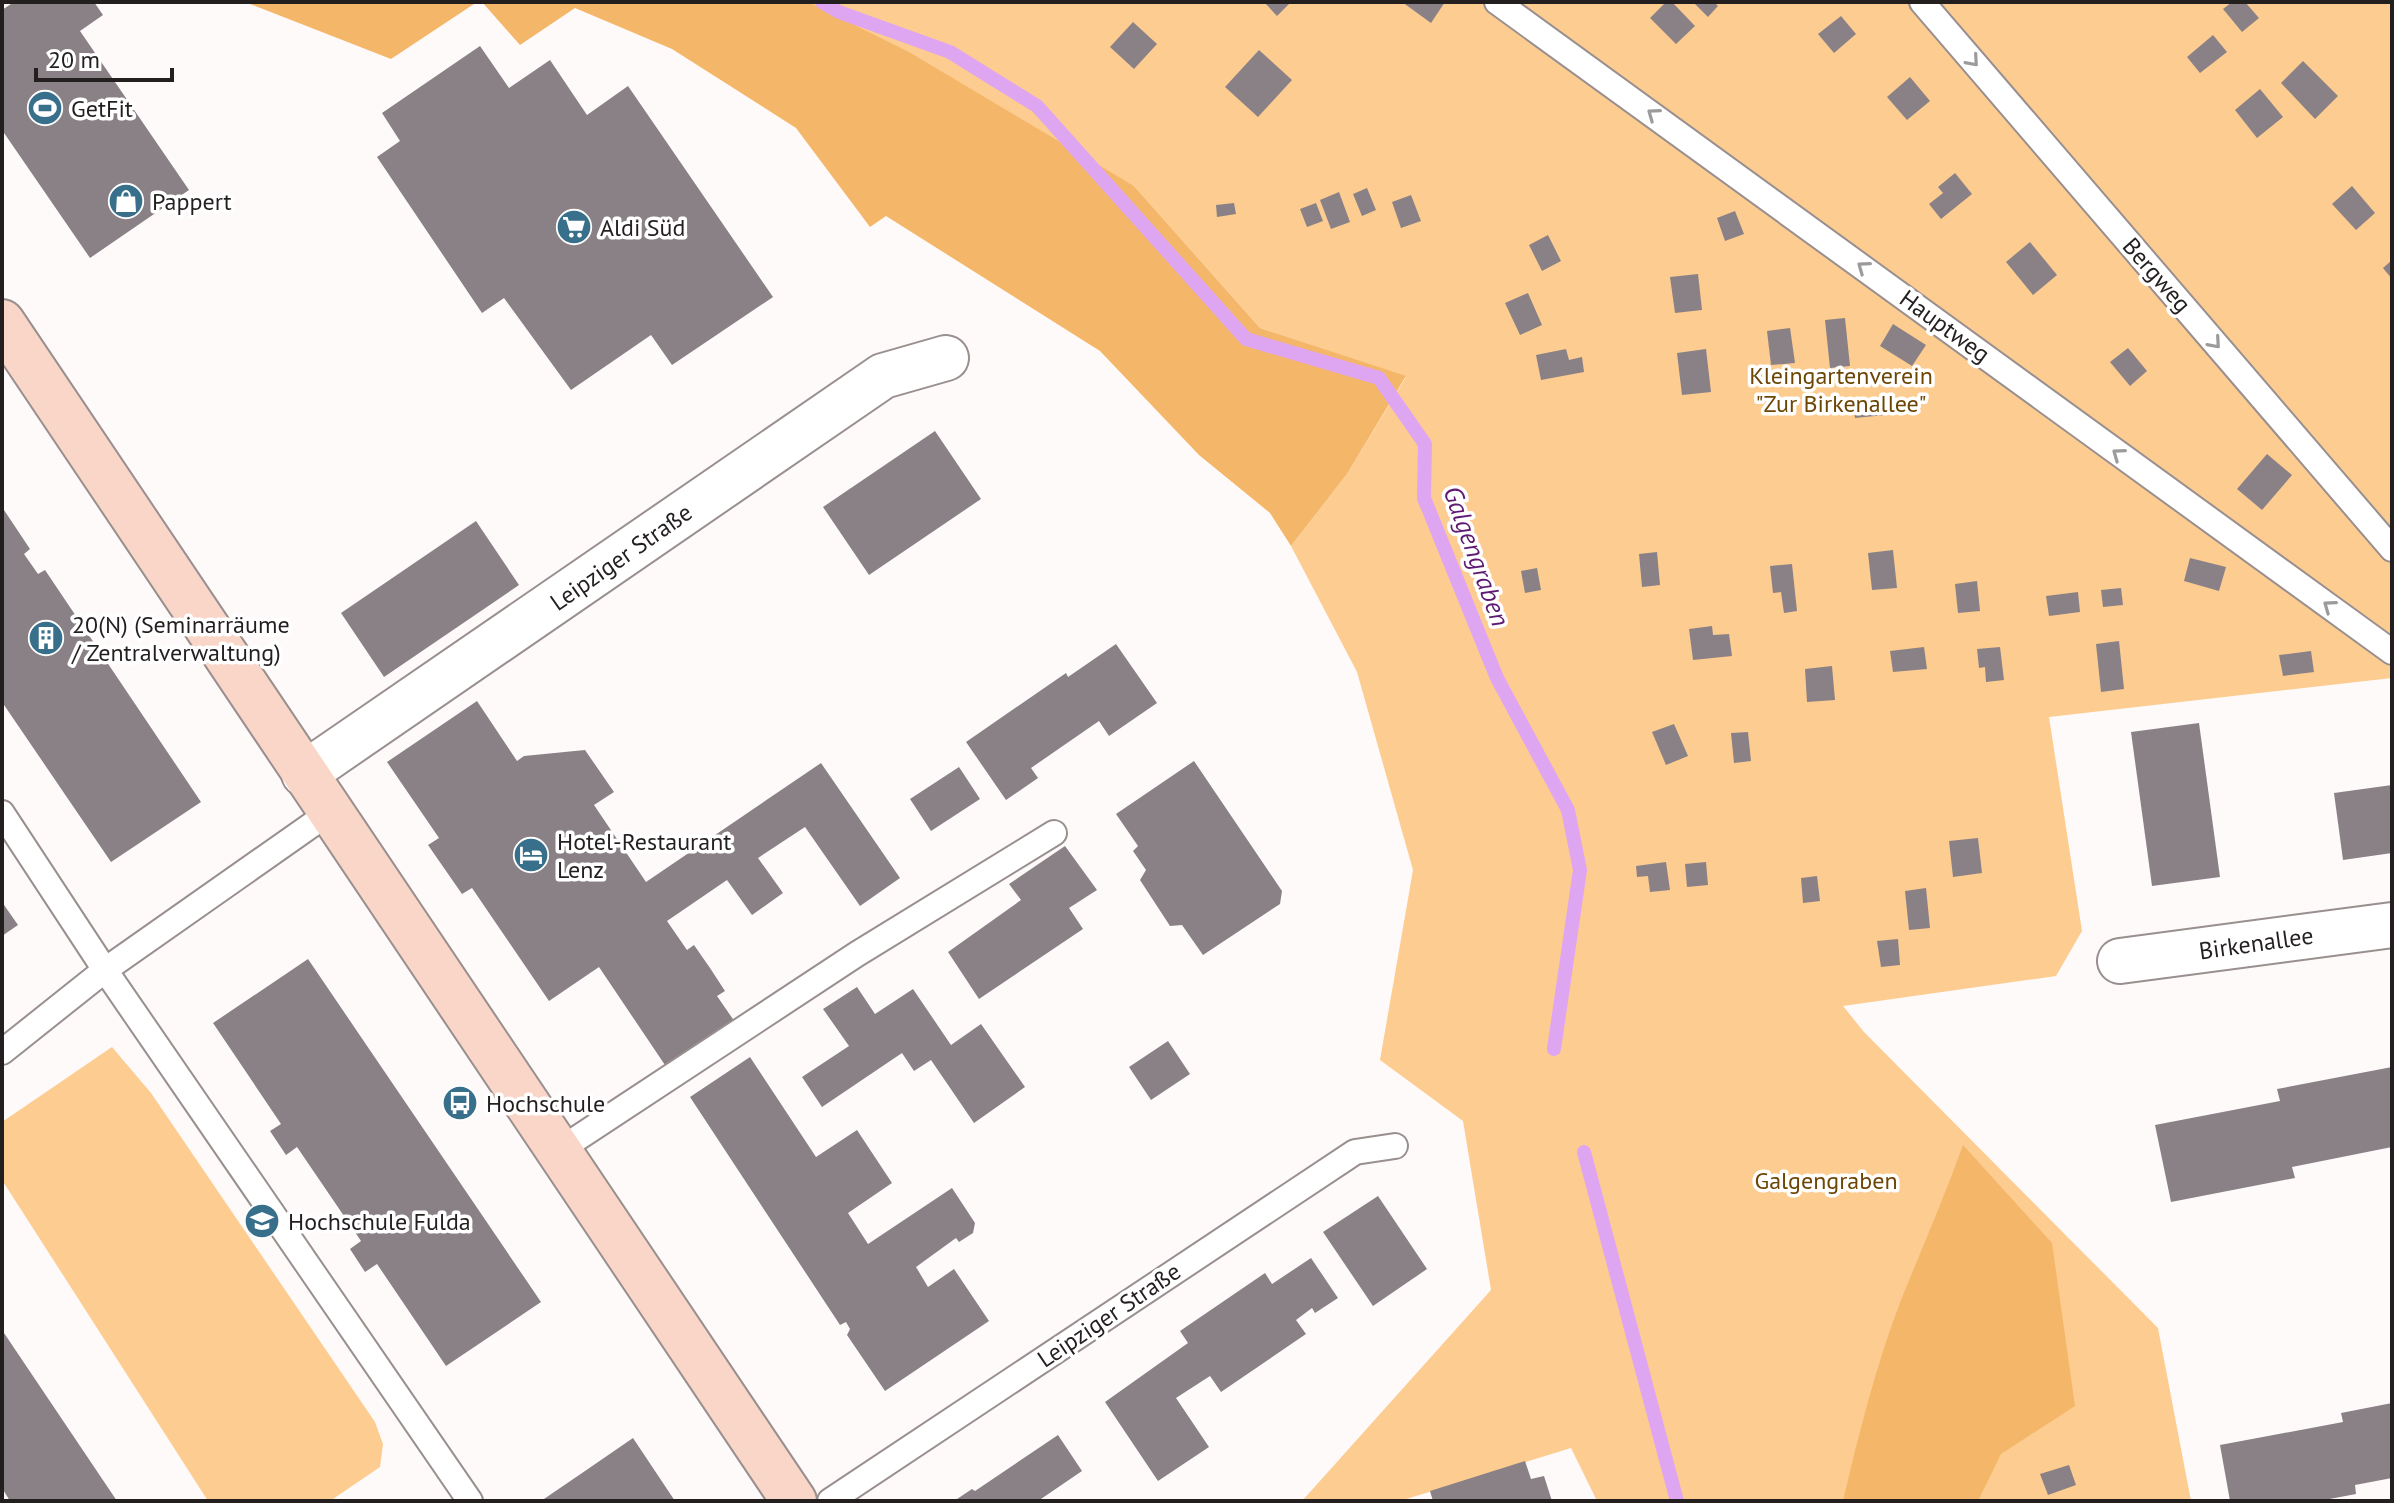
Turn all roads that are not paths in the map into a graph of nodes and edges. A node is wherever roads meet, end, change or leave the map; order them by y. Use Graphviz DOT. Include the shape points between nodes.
graph roads {
  1 [pos="1497,2"];
  2 [pos="1922,2"];
  3 [pos="2,322"];
  4 [pos="946,358"];
  5 [pos="2392,549"];
  6 [pos="2392,652"];
  7 [pos="304,774"];
  8 [pos="330,812"];
  9 [pos="2,813"];
  10 [pos="1054,833"];
  11 [pos="2392,925"];
  12 [pos="2120,961"];
  13 [pos="105,970"];
  14 [pos="2,1052"];
  15 [pos="1395,1146"];
  16 [pos="558,1151"];
  17 [pos="470,1501"];
  18 [pos="794,1501"];
  19 [pos="830,1501"];
  6 -- 1 [label="lane, Hauptweg, one-way"];
  2 -- 5 [label="lane, Bergweg, one-way"];
  3 -- 7 [label="main road"];
  4 -- 7 [label="street, Leipziger Straße" via="883,376"];
  7 -- 8 [label="main road"];
  8 -- 13 [label="lane"];
  8 -- 16 [label="main road"];
  9 -- 13 [label="lane"];
  10 -- 16 [label="lane" via="857,954"];
  11 -- 12 [label="street, Birkenallee"];
  13 -- 14 [label="lane"];
  13 -- 17 [label="lane"];
  15 -- 19 [label="lane, Leipziger Straße" via="1355,1152"];
  16 -- 18 [label="main road"];
}
